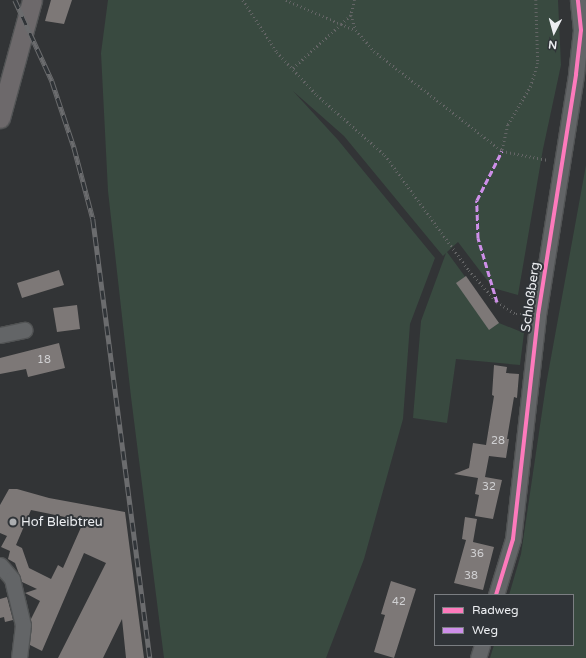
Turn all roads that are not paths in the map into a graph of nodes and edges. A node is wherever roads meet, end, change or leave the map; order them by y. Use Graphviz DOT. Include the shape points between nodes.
graph roads {
  1 [pos="32,0"];
  2 [pos="578,0"];
  3 [pos="1,114"];
  4 [pos="24,330"];
  5 [pos="0,335"];
  6 [pos="0,565"];
  7 [pos="496,594"];
  8 [pos="482,646"];
  9 [pos="18,658"];
  10 [pos="478,658"];
  1 -- 3 [label="main road"];
  2 -- 7 [label="street, Schloßberg" via="581,30 538,315 513,539"];
  4 -- 5 [label="street"];
  6 -- 9 [label="street" via="12,579 23,625"];
  8 -- 10 [label="street"];
}
